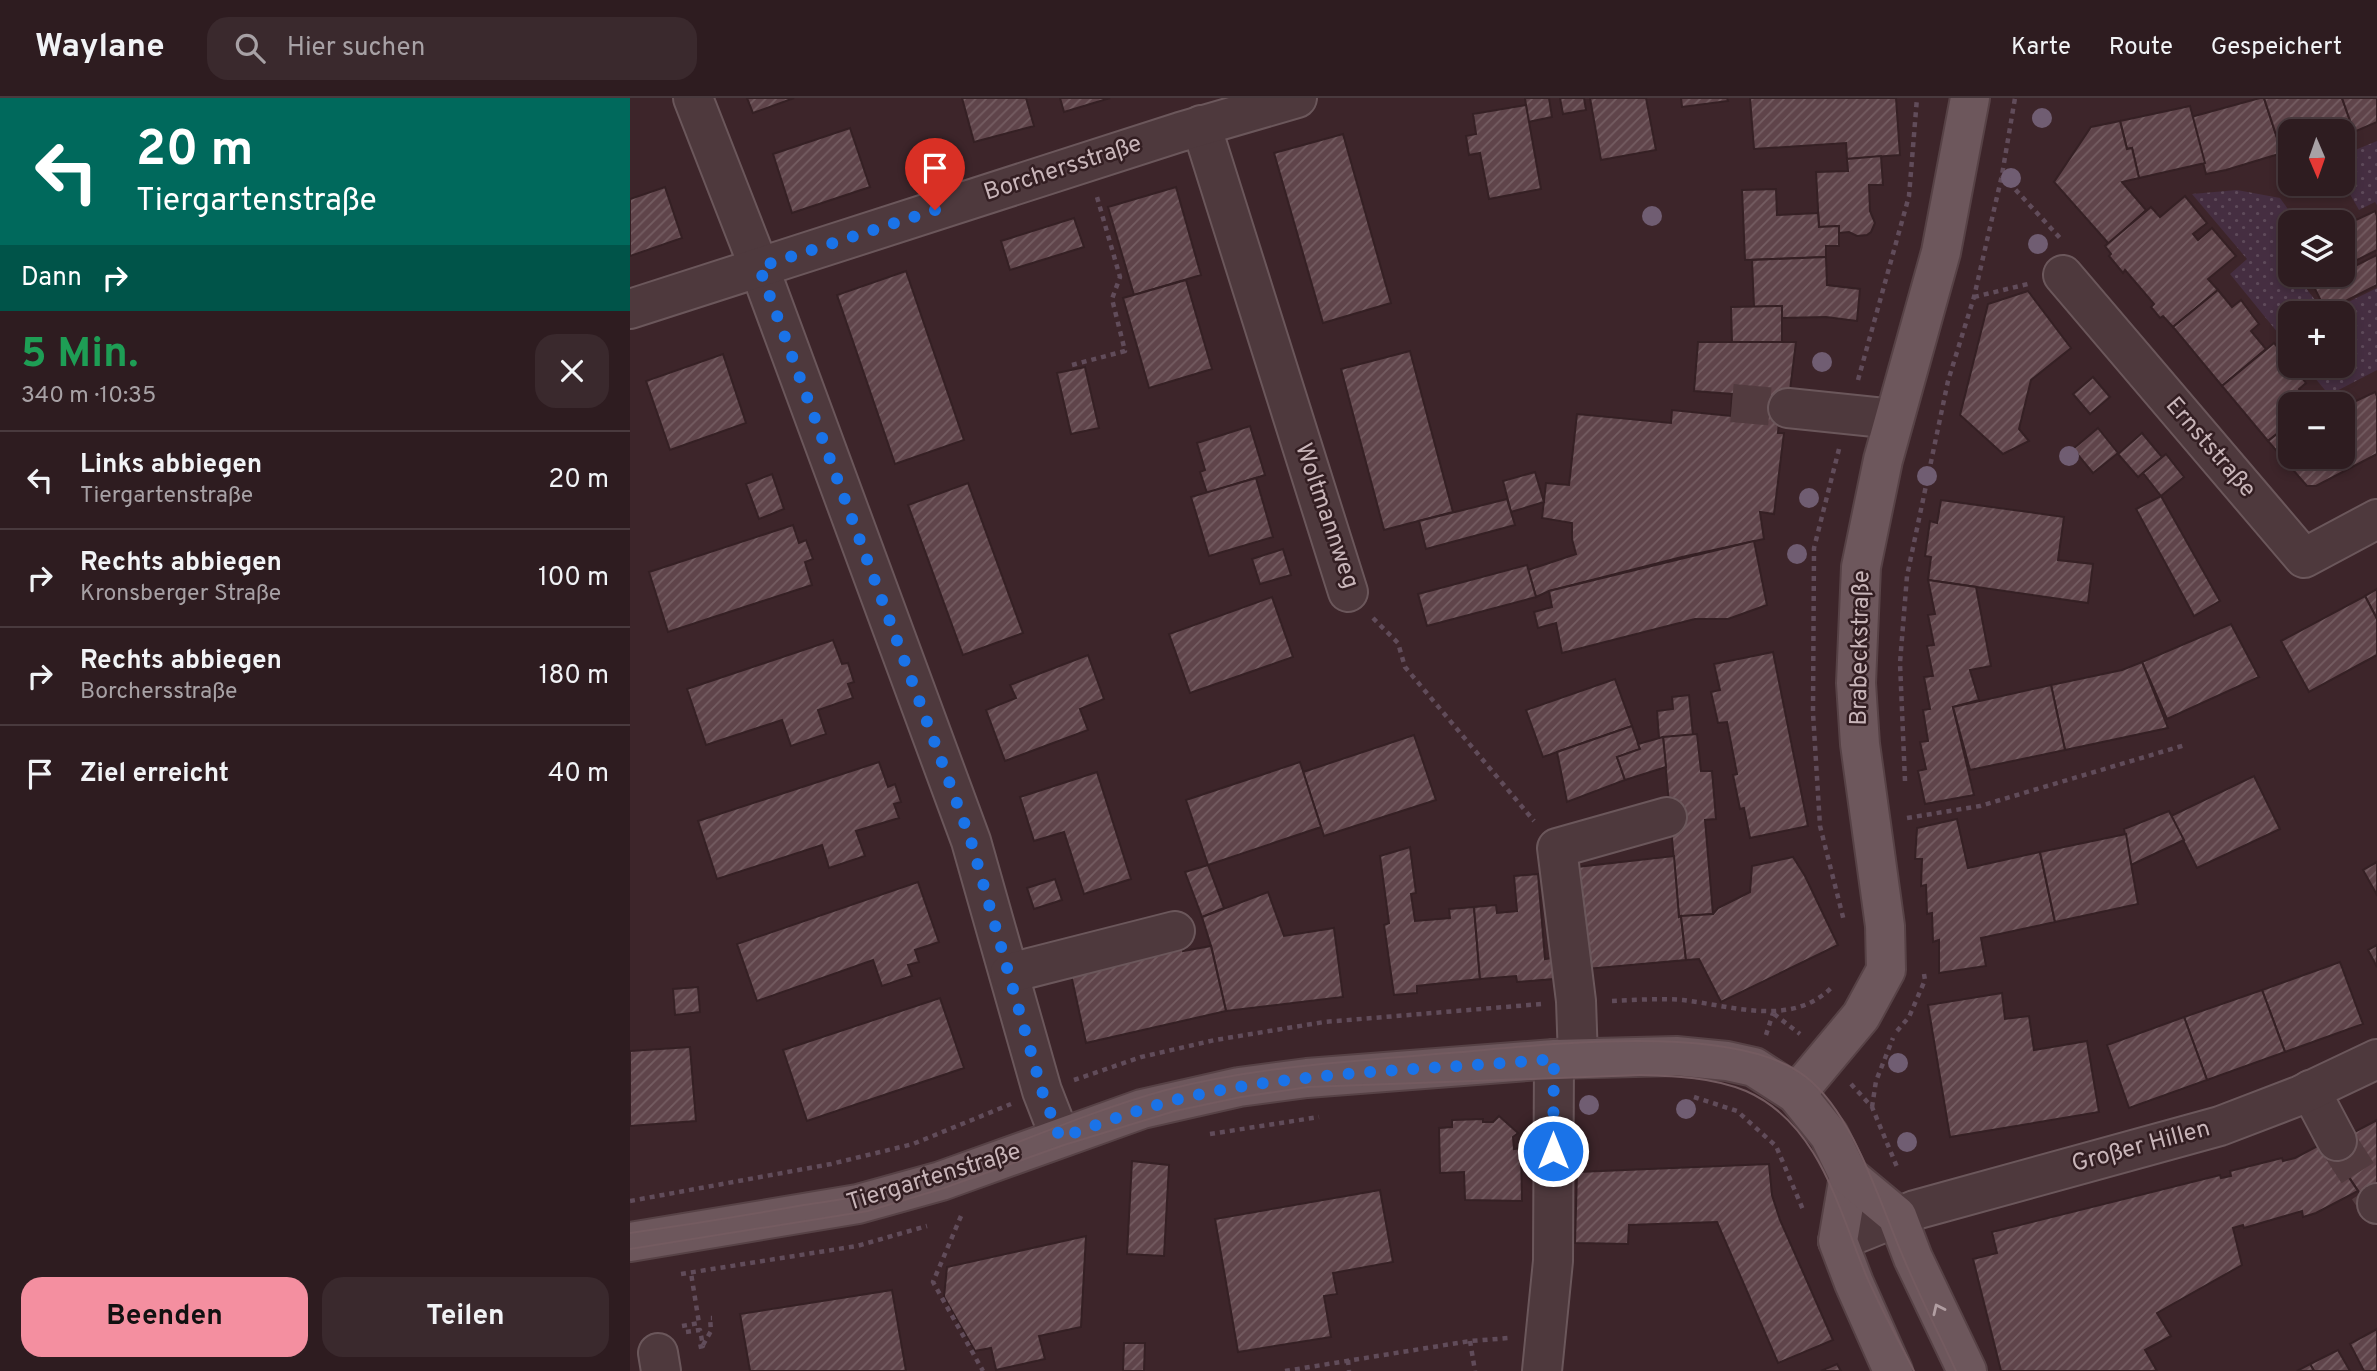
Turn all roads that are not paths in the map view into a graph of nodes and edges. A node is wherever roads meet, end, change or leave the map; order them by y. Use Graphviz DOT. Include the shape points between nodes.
graph roads {
  1 [pos="693,98"];
  2 [pos="1297,98"];
  3 [pos="1970,98"];
  4 [pos="1200,125"];
  5 [pos="759,267"];
  6 [pos="2063,275"];
  7 [pos="630,309"];
  8 [pos="1788,408"];
  9 [pos="1894,419"];
  10 [pos="2377,519"];
  11 [pos="1348,592"];
  12 [pos="1667,817"];
  13 [pos="1175,931"];
  14 [pos="1010,973"];
  15 [pos="1566,1058"];
  16 [pos="2377,1059"];
  17 [pos="1796,1094"];
  18 [pos="2300,1095"];
  19 [pos="1060,1138"];
  20 [pos="2326,1144"];
  21 [pos="1849,1176"];
  22 [pos="1906,1213"];
  23 [pos="630,1241"];
  24 [pos="1838,1241"];
  25 [pos="1544,1356"];
  26 [pos="1893,1371"];
  27 [pos="1967,1371"];
  1 -- 5 [label="street"];
  2 -- 4 [label="street, Borchersstraße"];
  3 -- 9 [label="main road, Brabeckstraße" via="1941,252"];
  4 -- 5 [label="street, Borchersstraße"];
  4 -- 11 [label="street, Woltmannweg"];
  5 -- 7 [label="street, Borchersstraße"];
  5 -- 14 [label="street" via="971,841"];
  6 -- 10 [label="street, Ernststraße" via="2304,558"];
  8 -- 9 [label="street"];
  9 -- 17 [label="main road, Brabeckstraße" via="1861,567 1856,683 1885,926 1886,970 1861,1016"];
  12 -- 15 [label="street" via="1557,848 1576,1001"];
  13 -- 14 [label="street"];
  14 -- 19 [label="street" via="1042,1091"];
  15 -- 17 [label="main road, Tiergartenstraße" via="1676,1056 1727,1061 1754,1067"];
  15 -- 19 [label="main road, Tiergartenstraße" via="1239,1087 1142,1109"];
  15 -- 25 [label="street"];
  16 -- 18 [label="street, Großer Hillen"];
  17 -- 21 [label="main road, Tiergartenstraße" via="1829,1135"];
  18 -- 20 [label="street"];
  18 -- 22 [label="street, Großer Hillen" via="2220,1126"];
  19 -- 23 [label="main road, Tiergartenstraße" via="941,1181 858,1204"];
  21 -- 22 [label="main road, Tiergartenstraße"];
  21 -- 24 [label="main road"];
  22 -- 24 [label="street, Großer Hillen"];
  27 -- 22 [label="main road, Tiergartenstraße, one-way" via="1913,1258"];
  24 -- 26 [label="main road"];
}
